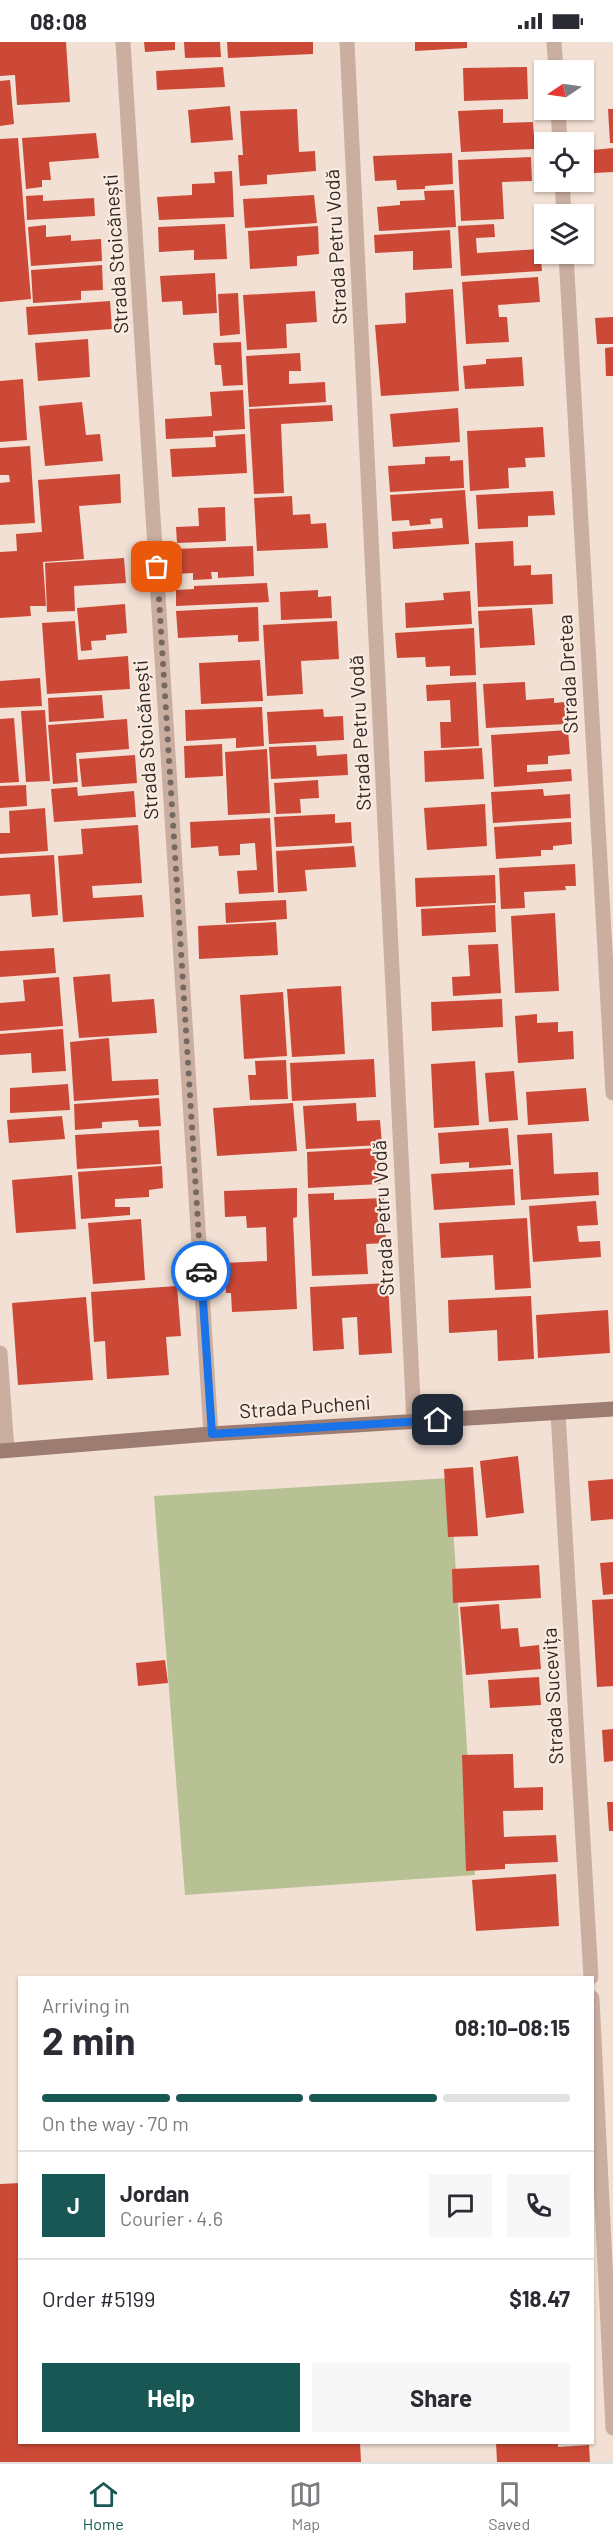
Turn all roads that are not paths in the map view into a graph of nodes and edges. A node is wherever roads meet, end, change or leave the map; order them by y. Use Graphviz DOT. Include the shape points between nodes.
graph roads {
  1 [pos="123,42"];
  2 [pos="347,42"];
  3 [pos="554,42"];
  4 [pos="555,60"];
  5 [pos="567,264"];
  6 [pos="613,1093"];
  7 [pos="0,1353"];
  8 [pos="613,1409"];
  9 [pos="558,1413"];
  10 [pos="414,1422"];
  11 [pos="212,1434"];
  12 [pos="3,1450"];
  13 [pos="591,1976"];
  14 [pos="594,2039"];
  15 [pos="613,2428"];
  1 -- 11 [label="street, Strada Stoicănești"];
  2 -- 10 [label="street, Strada Petru Vodă"];
  3 -- 4 [label="street"];
  5 -- 6 [label="street, Strada Dretea"];
  7 -- 12 [label="street"];
  8 -- 9 [label="street, Strada Pucheni"];
  9 -- 10 [label="street, Strada Pucheni"];
  9 -- 13 [label="street, Strada Sucevița"];
  10 -- 11 [label="street, Strada Pucheni"];
  11 -- 12 [label="street, Strada Pucheni"];
  14 -- 15 [label="street"];
}
